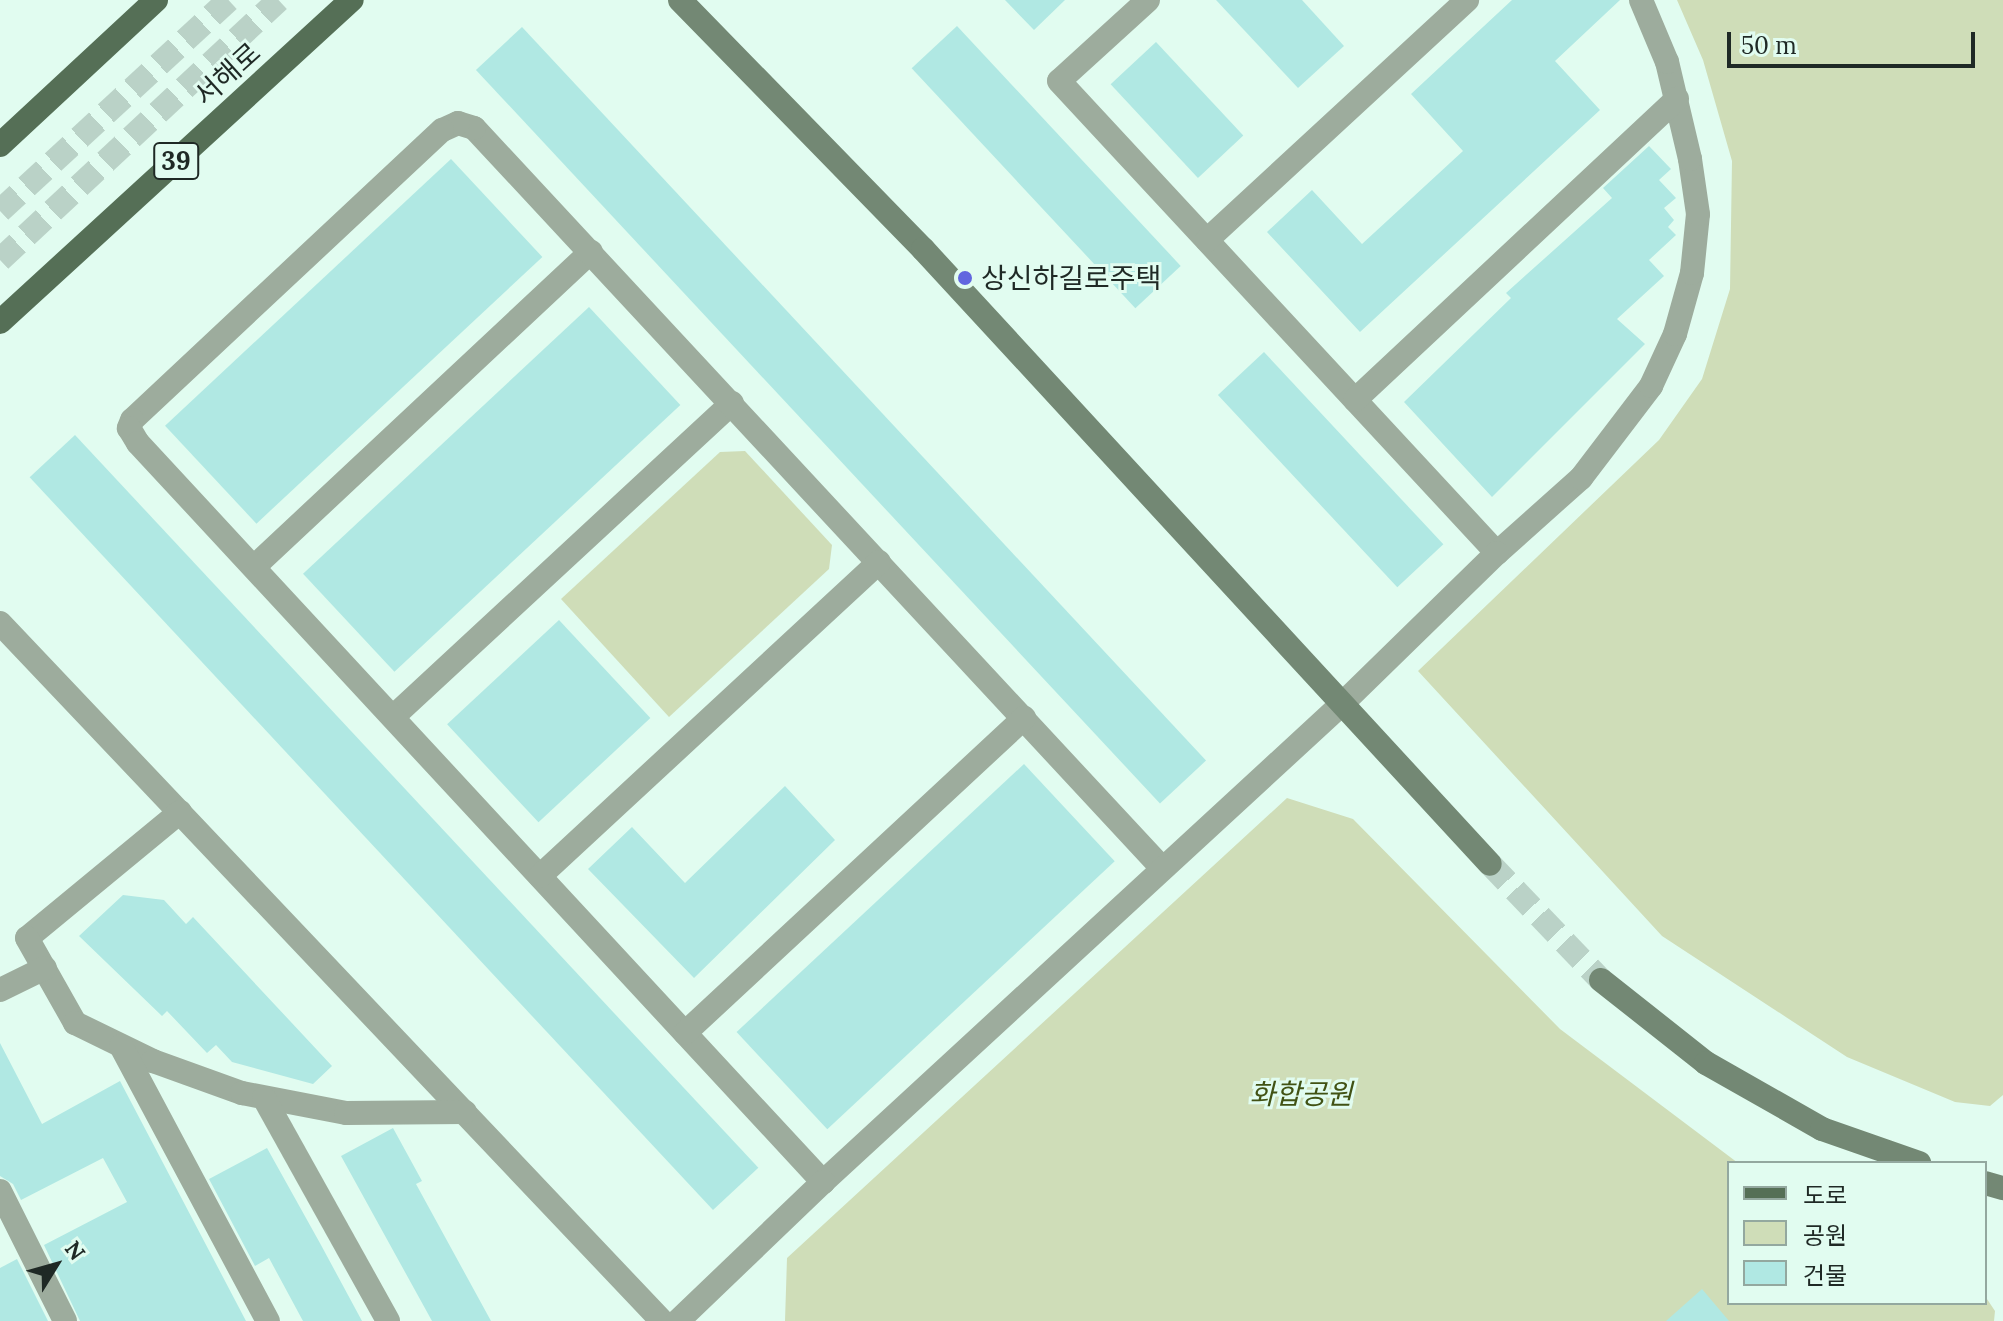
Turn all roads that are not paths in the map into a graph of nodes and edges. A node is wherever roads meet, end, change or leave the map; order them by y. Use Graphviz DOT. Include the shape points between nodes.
graph roads {
  1 [pos="156,0"];
  2 [pos="352,0"];
  3 [pos="680,0"];
  4 [pos="1148,0"];
  5 [pos="1467,0"];
  6 [pos="1641,0"];
  7 [pos="1677,99"];
  8 [pos="0,145"];
  9 [pos="1207,240"];
  10 [pos="591,252"];
  11 [pos="0,322"];
  12 [pos="1355,400"];
  13 [pos="732,403"];
  14 [pos="1497,553"];
  15 [pos="879,562"];
  16 [pos="255,566"];
  17 [pos="0,623"];
  18 [pos="1342,704"];
  19 [pos="393,717"];
  20 [pos="1024,718"];
  21 [pos="180,812"];
  22 [pos="1490,864"];
  23 [pos="1162,868"];
  24 [pos="540,876"];
  25 [pos="45,968"];
  26 [pos="1601,980"];
  27 [pos="0,990"];
  28 [pos="685,1033"];
  29 [pos="121,1046"];
  30 [pos="264,1098"];
  31 [pos="465,1112"];
  32 [pos="1913,1161"];
  33 [pos="823,1182"];
  34 [pos="0,1191"];
  35 [pos="65,1321"];
  36 [pos="268,1321"];
  37 [pos="388,1321"];
  38 [pos="662,1321"];
  39 [pos="678,1321"];
  1 -- 8 [label="main road"];
  2 -- 11 [label="main road, 서해로 / 39"];
  3 -- 18 [label="street" via="923,249"];
  4 -- 9 [label="street" via="1059,81"];
  5 -- 9 [label="street"];
  6 -- 7 [label="street"];
  7 -- 12 [label="street"];
  7 -- 14 [label="street" via="1698,214 1692,273 1675,334 1651,386 1581,478"];
  9 -- 12 [label="street"];
  10 -- 13 [label="street"];
  10 -- 16 [label="street"];
  10 -- 16 [label="street" via="483,134 465,124 449,125 139,412 129,428 132,435"];
  12 -- 14 [label="street"];
  13 -- 15 [label="street"];
  13 -- 19 [label="street"];
  14 -- 18 [label="street"];
  15 -- 20 [label="street"];
  15 -- 24 [label="street"];
  16 -- 19 [label="street"];
  17 -- 21 [label="street"];
  18 -- 22 [label="street"];
  18 -- 23 [label="street"];
  19 -- 24 [label="street"];
  20 -- 23 [label="street"];
  20 -- 28 [label="street"];
  21 -- 25 [label="street" via="27,938"];
  21 -- 31 [label="street"];
  23 -- 33 [label="street"];
  24 -- 28 [label="street"];
  25 -- 27 [label="street"];
  25 -- 29 [label="street" via="75,1023"];
  26 -- 32 [label="street" via="1706,1063 1822,1129"];
  28 -- 33 [label="street"];
  29 -- 30 [label="street"];
  29 -- 36 [label="street"];
  30 -- 31 [label="street" via="346,1113"];
  30 -- 37 [label="street"];
  31 -- 38 [label="street"];
  33 -- 39 [label="street"];
  34 -- 35 [label="street"];
}
